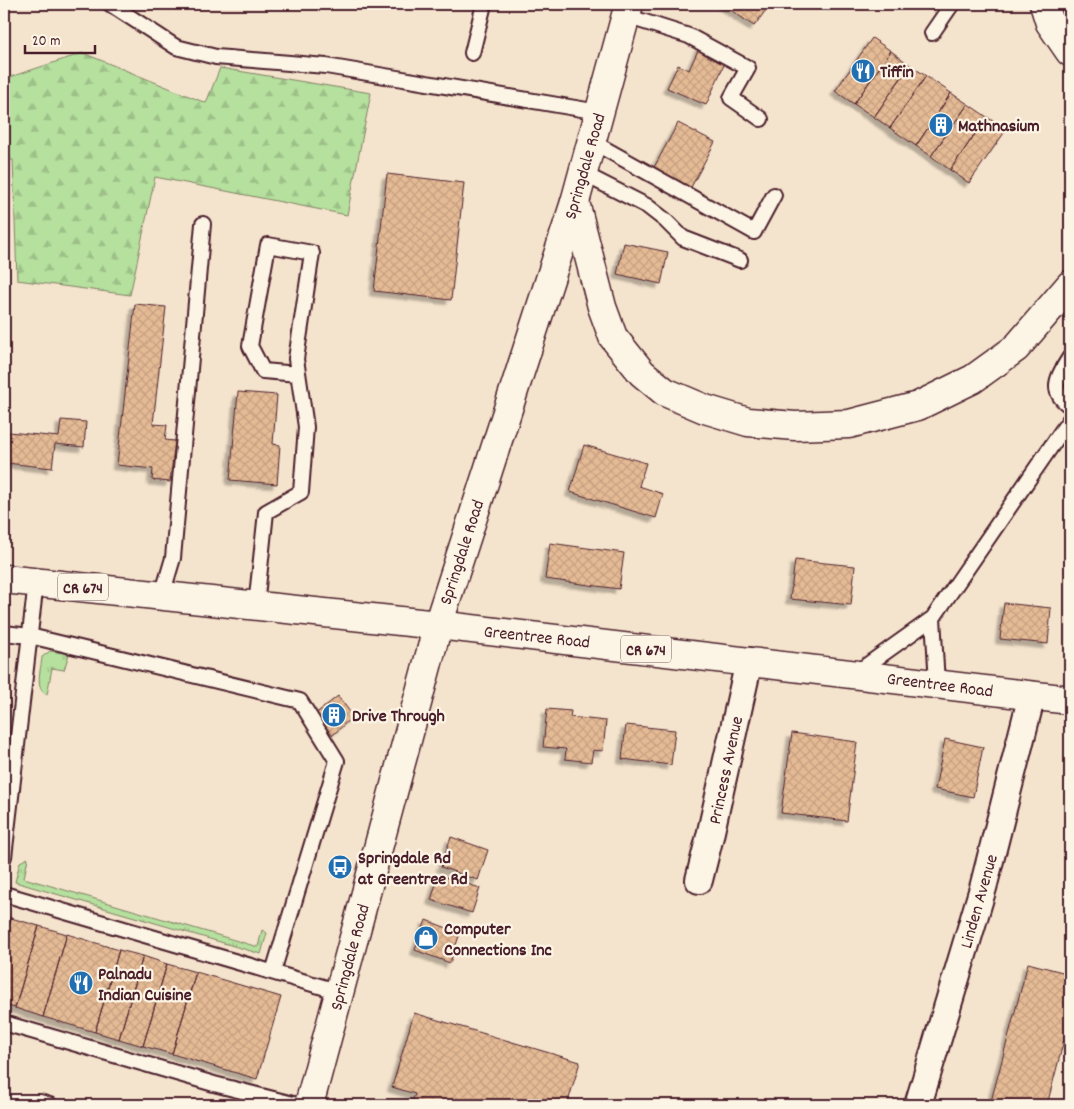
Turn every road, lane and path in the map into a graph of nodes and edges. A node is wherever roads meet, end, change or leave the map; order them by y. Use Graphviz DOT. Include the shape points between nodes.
graph roads {
  1 [pos="110,4"];
  2 [pos="484,4"];
  3 [pos="952,4"];
  4 [pos="1044,4"];
  5 [pos="1049,4"];
  6 [pos="628,10"];
  7 [pos="1070,18"];
  8 [pos="932,33"];
  9 [pos="1070,52"];
  10 [pos="472,54"];
  11 [pos="599,112"];
  12 [pos="761,119"];
  13 [pos="592,141"];
  14 [pos="582,173"];
  15 [pos="774,195"];
  16 [pos="575,202"];
  17 [pos="203,224"];
  18 [pos="740,260"];
  19 [pos="1070,285"];
  20 [pos="1070,358"];
  21 [pos="298,374"];
  22 [pos="1070,406"];
  23 [pos="1070,419"];
  24 [pos="4,579"];
  25 [pos="36,582"];
  26 [pos="162,595"];
  27 [pos="256,606"];
  28 [pos="934,618"];
  29 [pos="438,625"];
  30 [pos="4,633"];
  31 [pos="30,636"];
  32 [pos="749,661"];
  33 [pos="854,674"];
  34 [pos="937,683"];
  35 [pos="1032,695"];
  36 [pos="1070,700"];
  37 [pos="4,857"];
  38 [pos="699,880"];
  39 [pos="4,894"];
  40 [pos="272,972"];
  41 [pos="340,992"];
  42 [pos="4,1023"];
  43 [pos="4,1102"];
  44 [pos="50,1105"];
  45 [pos="297,1105"];
  46 [pos="309,1105"];
  47 [pos="918,1105"];
  1 -- 11 [label="lane" via="176,47 216,57 326,66"];
  2 -- 10 [label="lane"];
  3 -- 8 [label="lane"];
  4 -- 9 [label="main road" via="1050,23"];
  5 -- 7 [label="main road"];
  6 -- 11 [label="main road, Springdale Road"];
  6 -- 12 [label="lane" via="689,36 748,68 730,98"];
  11 -- 13 [label="main road, Springdale Road"];
  13 -- 14 [label="main road, Springdale Road"];
  13 -- 15 [label="lane" via="754,232"];
  14 -- 16 [label="main road, Springdale Road"];
  14 -- 18 [label="lane" via="647,206 683,238"];
  16 -- 19 [label="main road" via="613,337 642,374 665,392 748,422 796,426 849,424 918,406 973,379 1016,348"];
  16 -- 29 [label="main road, Springdale Road"];
  17 -- 26 [label="lane" via="174,558"];
  20 -- 22 [label="lane" via="1057,382 1057,394"];
  21 -- 21 [label="lane" via="296,359 312,253 268,245 250,346 263,371"];
  21 -- 27 [label="lane" via="306,427 301,492 266,512"];
  23 -- 28 [label="lane"];
  24 -- 25 [label="main road, Greentree Road / CR 674"];
  25 -- 26 [label="main road, Greentree Road / CR 674"];
  25 -- 31 [label="lane"];
  26 -- 27 [label="main road, Greentree Road / CR 674"];
  27 -- 29 [label="main road, Greentree Road / CR 674"];
  28 -- 33 [label="lane"];
  28 -- 34 [label="lane"];
  29 -- 32 [label="main road, Greentree Road / CR 674"];
  29 -- 41 [label="main road, Springdale Road"];
  30 -- 31 [label="lane"];
  31 -- 37 [label="lane"];
  31 -- 40 [label="lane" via="300,701 337,761"];
  32 -- 33 [label="main road, Greentree Road / CR 674"];
  32 -- 38 [label="street, Princess Avenue"];
  33 -- 34 [label="main road, Greentree Road / CR 674"];
  34 -- 35 [label="main road, Greentree Road / CR 674"];
  35 -- 36 [label="main road, Greentree Road / CR 674"];
  35 -- 47 [label="street, Linden Avenue" via="983,888"];
  39 -- 40 [label="lane"];
  40 -- 41 [label="lane"];
  41 -- 46 [label="main road, Springdale Road"];
  42 -- 45 [label="lane"];
  43 -- 44 [label="lane"];
}
